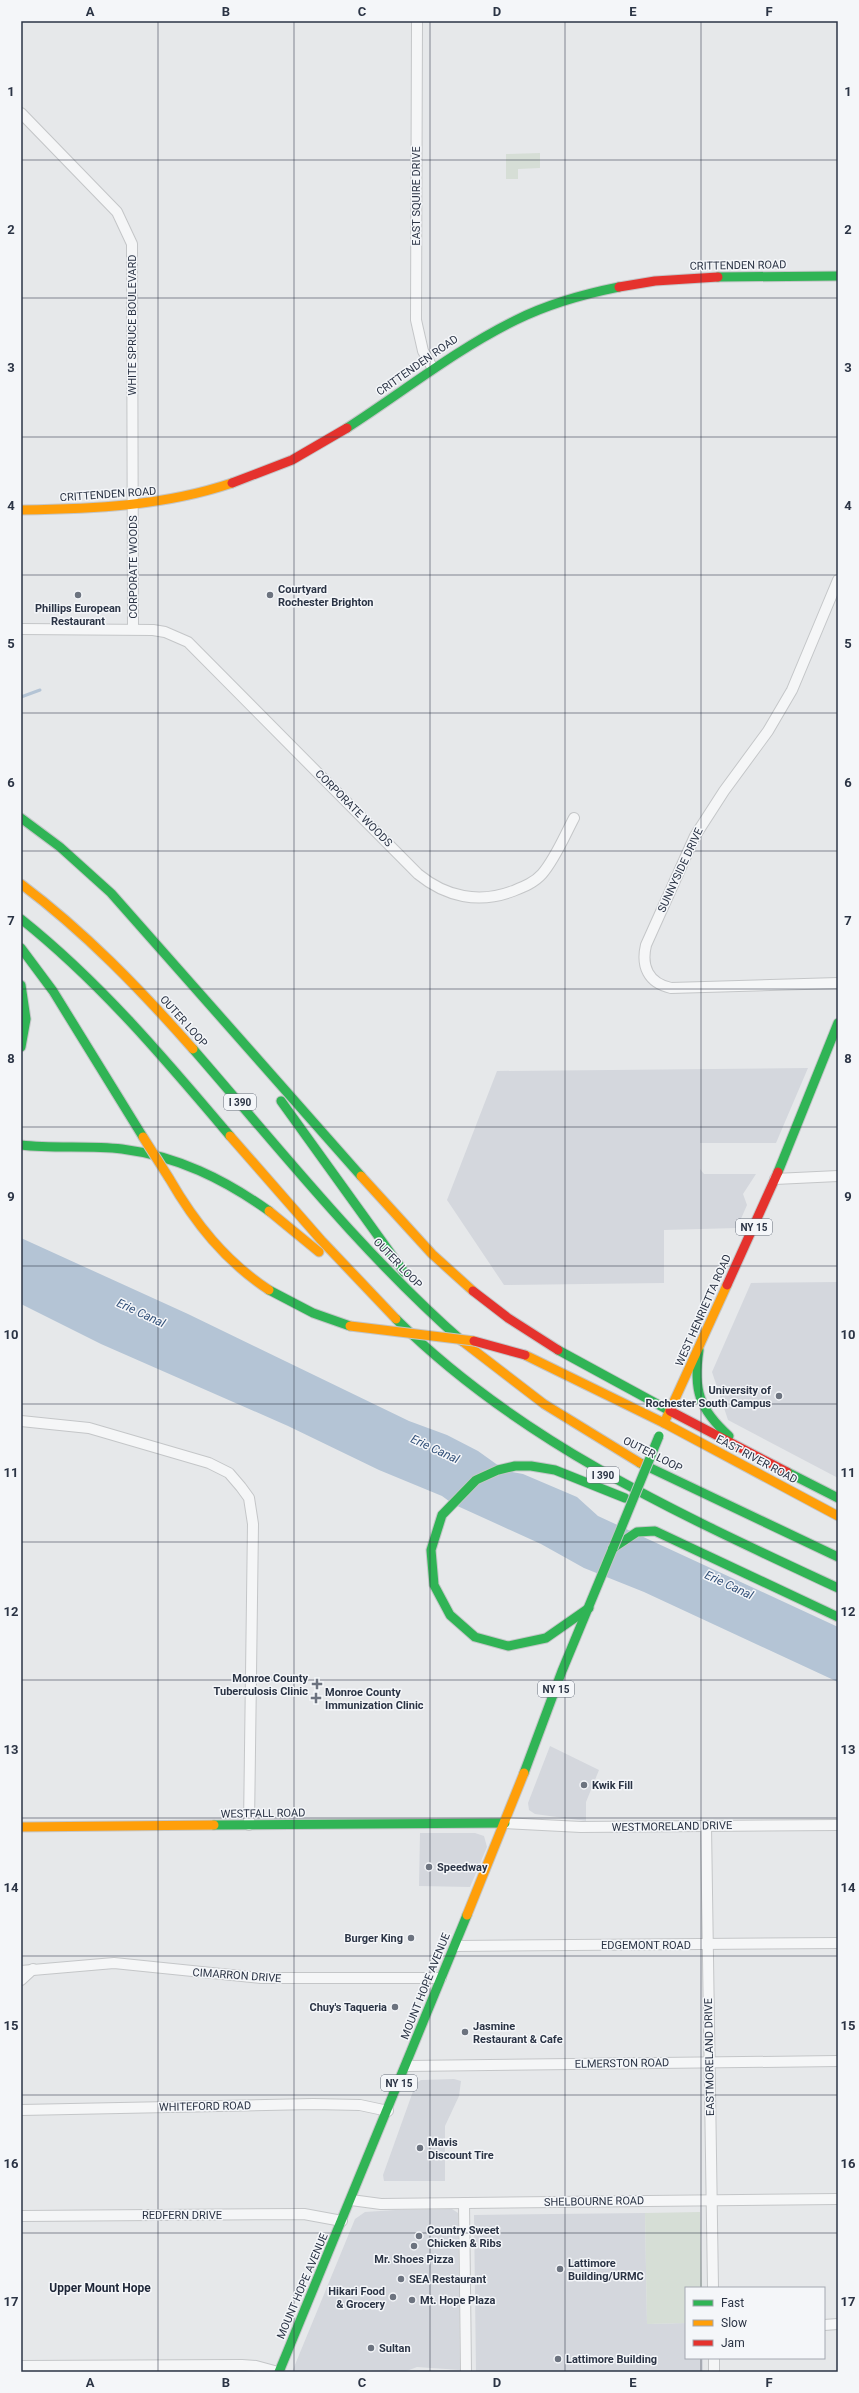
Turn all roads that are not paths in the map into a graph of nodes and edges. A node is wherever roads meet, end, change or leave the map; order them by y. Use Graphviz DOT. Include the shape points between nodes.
graph roads {
  1 [pos="417,21"];
  2 [pos="21,113"];
  3 [pos="838,276"];
  4 [pos="432,367"];
  5 [pos="133,506"];
  6 [pos="21,510"];
  7 [pos="838,580"];
  8 [pos="21,629"];
  9 [pos="133,629"];
  10 [pos="21,818"];
  11 [pos="574,818"];
  12 [pos="21,884"];
  13 [pos="21,919"];
  14 [pos="21,948"];
  15 [pos="838,983"];
  16 [pos="21,984"];
  17 [pos="210,1005"];
  18 [pos="838,1023"];
  19 [pos="21,1048"];
  20 [pos="21,1145"];
  21 [pos="838,1176"];
  22 [pos="776,1179"];
  23 [pos="395,1318"];
  24 [pos="449,1330"];
  25 [pos="700,1346"];
  26 [pos="670,1410"];
  27 [pos="21,1421"];
  28 [pos="664,1424"];
  29 [pos="752,1454"];
  30 [pos="838,1498"];
  31 [pos="640,1504"];
  32 [pos="655,1510"];
  33 [pos="838,1516"];
  34 [pos="613,1548"];
  35 [pos="838,1557"];
  36 [pos="780,1561"];
  37 [pos="838,1588"];
  38 [pos="590,1608"];
  39 [pos="838,1617"];
  40 [pos="505,1823"];
  41 [pos="249,1825"];
  42 [pos="838,1825"];
  43 [pos="706,1826"];
  44 [pos="21,1827"];
  45 [pos="838,1943"];
  46 [pos="707,1944"];
  47 [pos="455,1946"];
  48 [pos="33,1969"];
  49 [pos="21,1971"];
  50 [pos="441,1978"];
  51 [pos="21,1980"];
  52 [pos="838,2061"];
  53 [pos="708,2062"];
  54 [pos="406,2066"];
  55 [pos="21,2110"];
  56 [pos="388,2111"];
  57 [pos="838,2199"];
  58 [pos="351,2200"];
  59 [pos="712,2200"];
  60 [pos="464,2203"];
  61 [pos="21,2216"];
  62 [pos="342,2221"];
  63 [pos="713,2287"];
  64 [pos="825,2324"];
  65 [pos="838,2324"];
  66 [pos="714,2359"];
  67 [pos="21,2366"];
  68 [pos="279,2372"];
  69 [pos="466,2372"];
  70 [pos="714,2372"];
  1 -- 4 [label="street, EAST SQUIRE DRIVE" via="416,320 423,351"];
  2 -- 5 [label="street, WHITE SPRUCE BOULEVARD" via="116,212 132,244"];
  3 -- 4 [label="main road, CRITTENDEN ROAD" via="682,278 609,289 550,306 510,322"];
  4 -- 5 [label="main road, CRITTENDEN ROAD" via="348,427 280,466 206,493"];
  5 -- 6 [label="main road, CRITTENDEN ROAD"];
  5 -- 9 [label="street, CORPORATE WOODS"];
  7 -- 15 [label="street, SUNNYSIDE DRIVE" via="802,668 782,709 720,797 689,847 646,945 643,959 652,979 671,988"];
  8 -- 9 [label="street, CORPORATE WOODS"];
  9 -- 11 [label="street, CORPORATE WOODS" via="165,632 196,648 418,874 442,890 454,895 483,898 522,888 542,874"];
  10 -- 17 [label="main road" via="60,847 102,884"];
  12 -- 24 [label="main road, OUTER LOOP / I 390" via="69,921 131,980 366,1247 412,1296"];
  13 -- 23 [label="main road, I 390" via="74,963 125,1015 337,1257"];
  14 -- 28 [label="main road, EAST RIVER ROAD, bridge" via="53,991 201,1228 224,1254 244,1271 302,1308 350,1326 386,1333 474,1341 525,1355"];
  16 -- 19 [label="main road" via="26,1019"];
  17 -- 24 [label="main road" via="274,1090 375,1234"];
  17 -- 26 [label="main road, EAST RIVER ROAD" via="410,1232 465,1287 538,1339"];
  18 -- 22 [label="main road, WEST HENRIETTA ROAD / NY 15"];
  20 -- 23 [label="main road" via="132,1151 167,1158 213,1174 244,1192 283,1221"];
  21 -- 22 [label="street" via="793,1176"];
  22 -- 25 [label="main road, WEST HENRIETTA ROAD / NY 15"];
  23 -- 36 [label="main road, I 390" via="471,1386 549,1442 628,1488"];
  24 -- 35 [label="main road, OUTER LOOP / I 390" via="542,1403 614,1448"];
  25 -- 26 [label="main road, WEST HENRIETTA ROAD / NY 15"];
  25 -- 29 [label="main road" via="696,1381 700,1404 718,1427"];
  26 -- 28 [label="main road, WEST HENRIETTA ROAD / NY 15"];
  26 -- 29 [label="main road, EAST RIVER ROAD"];
  27 -- 41 [label="street" via="89,1428 209,1463 229,1473 249,1498 253,1524"];
  28 -- 33 [label="main road, EAST RIVER ROAD"];
  28 -- 34 [label="main road, WEST HENRIETTA ROAD / NY 15, bridge"];
  29 -- 30 [label="main road, EAST RIVER ROAD"];
  31 -- 38 [label="main road" via="552,1469 512,1466 495,1470 458,1494 446,1509 437,1527 432,1546 432,1572 440,1599 460,1627 482,1641 506,1646 536,1643 566,1628"];
  32 -- 36 [label="main road"];
  34 -- 38 [label="main road, WEST HENRIETTA ROAD / NY 15"];
  34 -- 39 [label="main road" via="634,1534 647,1530 655,1531"];
  36 -- 37 [label="main road, I 390"];
  38 -- 40 [label="main road, MOUNT HOPE AVENUE / NY 15" via="562,1671"];
  40 -- 41 [label="main road, WESTFALL ROAD"];
  40 -- 43 [label="street, WESTMORELAND DRIVE" via="581,1827"];
  40 -- 47 [label="main road, MOUNT HOPE AVENUE / NY 15"];
  41 -- 44 [label="main road, WESTFALL ROAD"];
  42 -- 43 [label="street, WESTMORELAND DRIVE"];
  43 -- 46 [label="street, EASTMORELAND DRIVE"];
  45 -- 46 [label="street, EDGEMONT ROAD"];
  46 -- 47 [label="street, EDGEMONT ROAD"];
  46 -- 53 [label="street, EASTMORELAND DRIVE"];
  47 -- 50 [label="main road, MOUNT HOPE AVENUE / NY 15"];
  48 -- 49 [label="street, CIMARRON DRIVE"];
  48 -- 50 [label="street, CIMARRON DRIVE" via="114,1962 261,1978"];
  48 -- 51 [label="street"];
  50 -- 54 [label="main road, MOUNT HOPE AVENUE / NY 15"];
  52 -- 53 [label="street, ELMERSTON ROAD"];
  53 -- 54 [label="street, ELMERSTON ROAD"];
  53 -- 59 [label="street, EASTMORELAND DRIVE"];
  54 -- 56 [label="main road, MOUNT HOPE AVENUE / NY 15"];
  55 -- 56 [label="street, WHITEFORD ROAD" via="313,2104 360,2105"];
  56 -- 58 [label="main road, MOUNT HOPE AVENUE / NY 15"];
  57 -- 59 [label="street, SHELBOURNE ROAD"];
  58 -- 60 [label="street, SHELBOURNE ROAD" via="381,2204"];
  58 -- 62 [label="main road, MOUNT HOPE AVENUE / NY 15"];
  59 -- 60 [label="street, SHELBOURNE ROAD"];
  59 -- 63 [label="street, EASTMORELAND DRIVE"];
  60 -- 69 [label="street"];
  61 -- 62 [label="street, REDFERN DRIVE" via="304,2214"];
  62 -- 68 [label="main road, MOUNT HOPE AVENUE / NY 15"];
  64 -- 65 [label="street"];
  66 -- 70 [label="street"];
  67 -- 68 [label="street" via="242,2365"];
}
